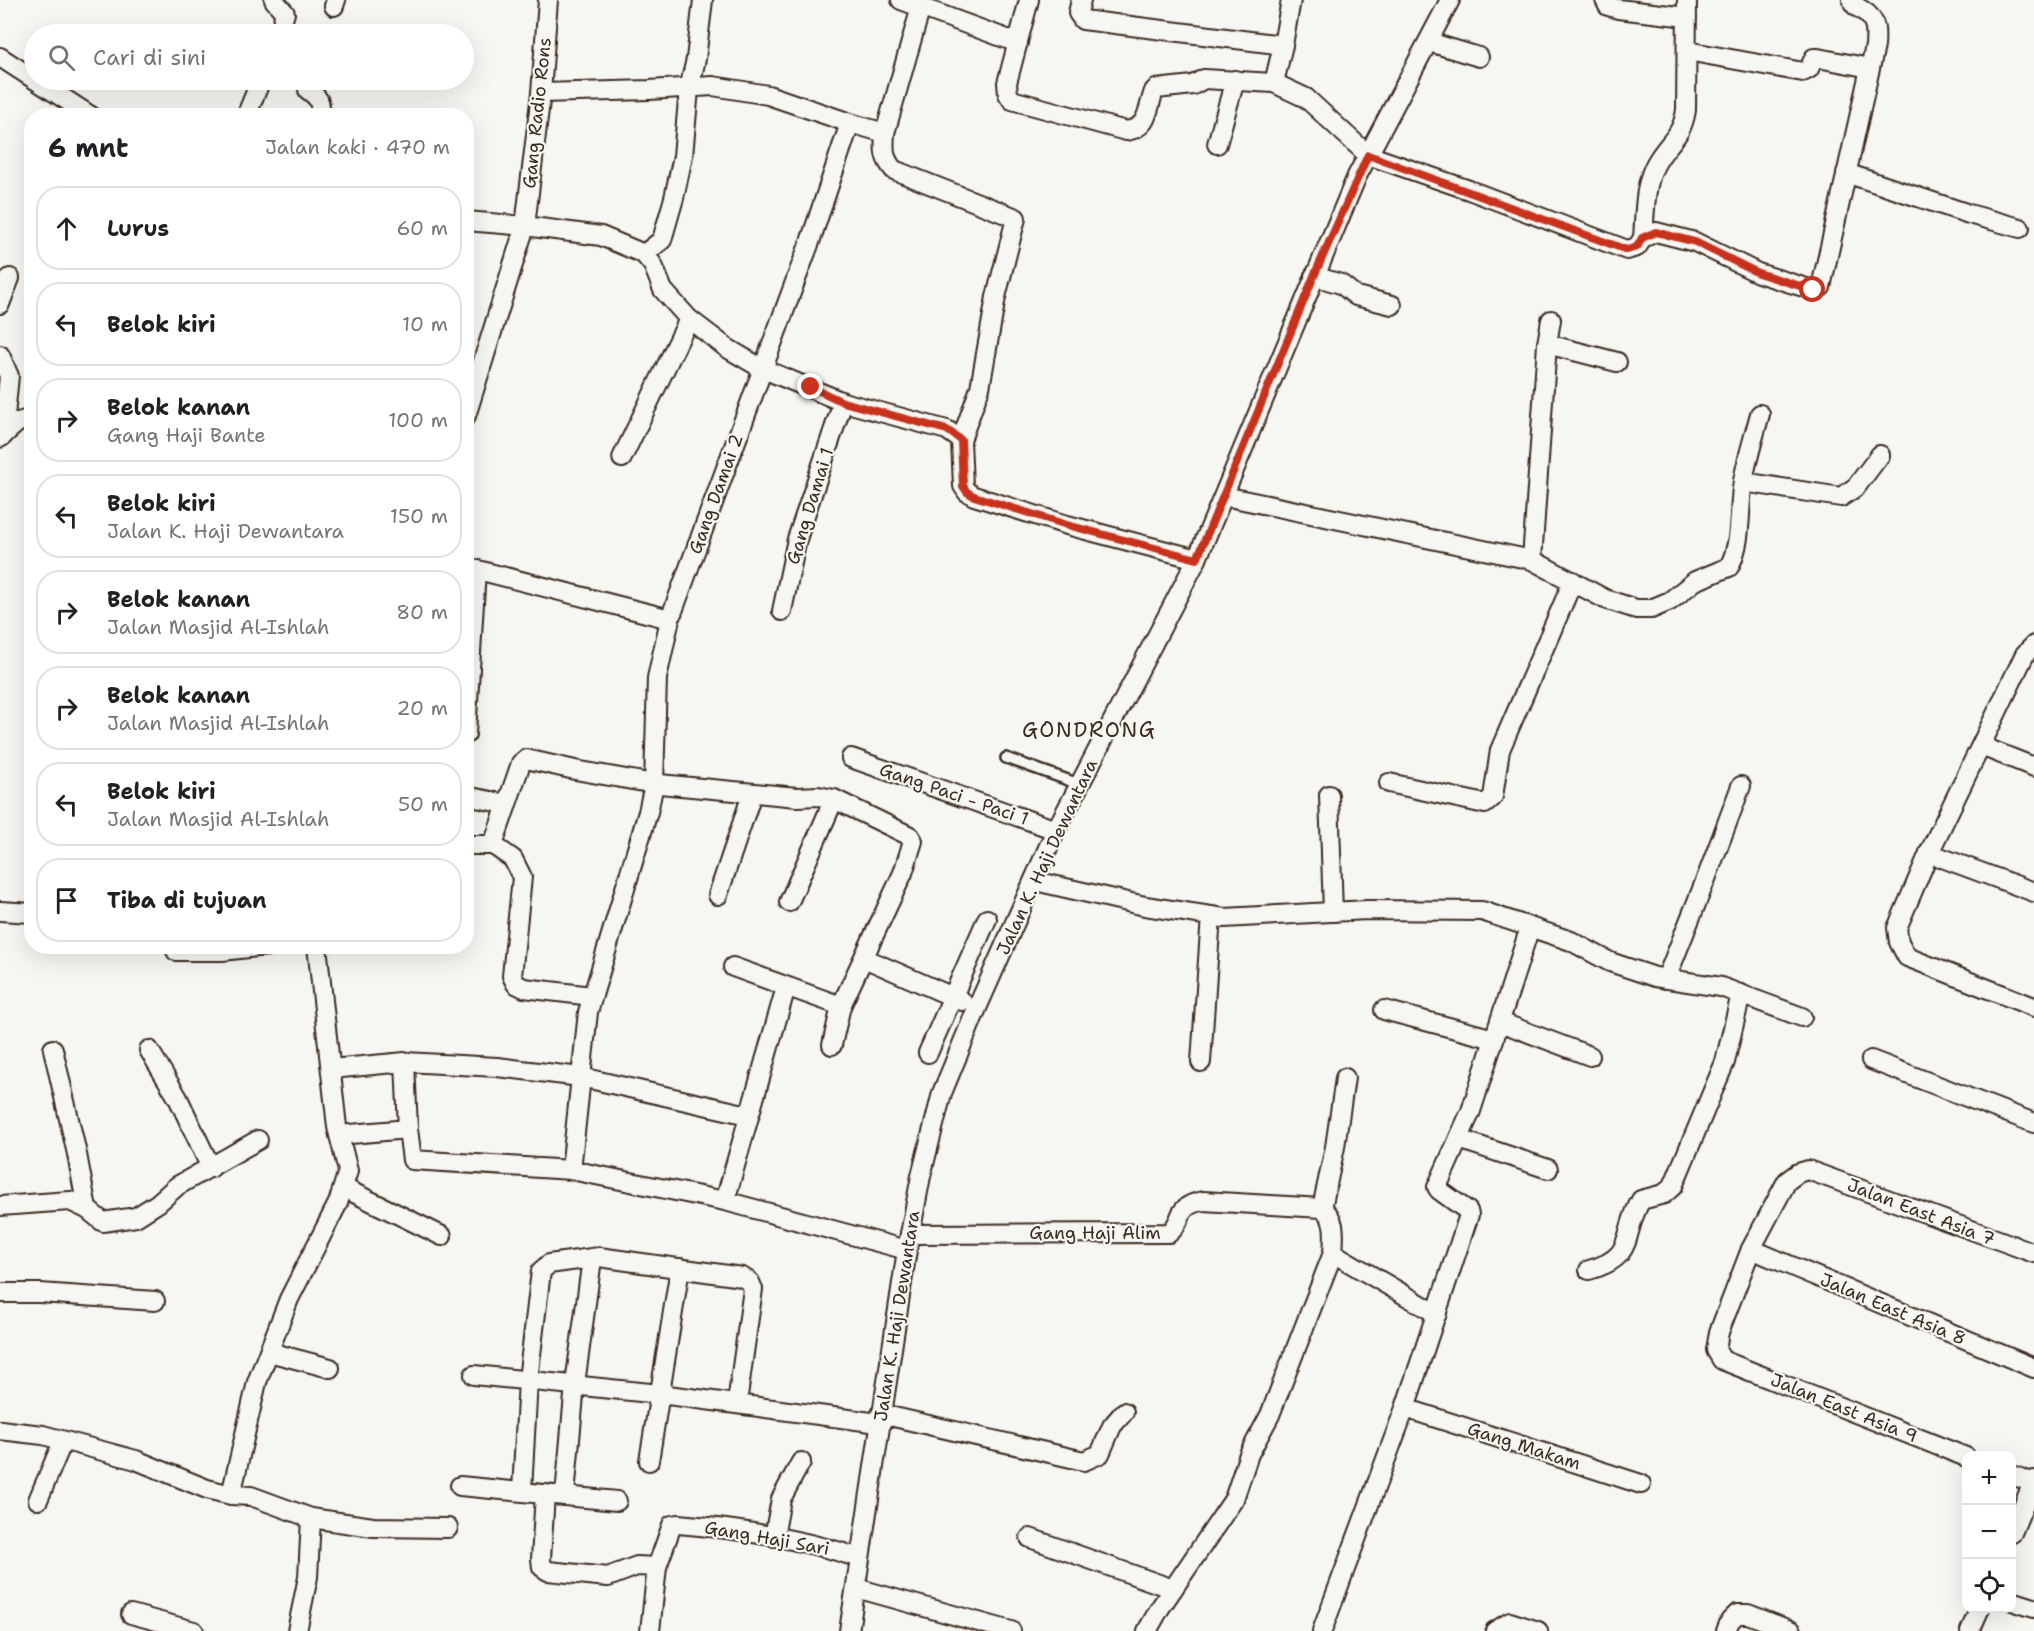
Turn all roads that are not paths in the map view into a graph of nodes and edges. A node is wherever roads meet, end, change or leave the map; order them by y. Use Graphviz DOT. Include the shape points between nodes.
graph roads {
  1 [pos="274,0"];
  2 [pos="548,0"];
  3 [pos="703,0"];
  4 [pos="901,0"];
  5 [pos="1029,0"];
  6 [pos="1081,0"];
  7 [pos="1291,0"];
  8 [pos="1450,0"];
  9 [pos="1605,0"];
  10 [pos="1852,0"];
  11 [pos="921,8"];
  12 [pos="1687,9"];
  13 [pos="282,24"];
  14 [pos="1429,42"];
  15 [pos="1018,43"];
  16 [pos="1283,45"];
  17 [pos="1687,51"];
  18 [pos="0,57"];
  19 [pos="1479,57"];
  20 [pos="1870,68"];
  21 [pos="24,73"];
  22 [pos="1234,80"];
  23 [pos="1274,83"];
  24 [pos="689,89"];
  25 [pos="50,90"];
  26 [pos="257,90"];
  27 [pos="308,90"];
  28 [pos="541,93"];
  29 [pos="78,108"];
  30 [pos="249,108"];
  31 [pos="320,108"];
  32 [pos="850,123"];
  33 [pos="885,133"];
  34 [pos="1217,144"];
  35 [pos="1368,155"];
  36 [pos="1846,173"];
  37 [pos="474,222"];
  38 [pos="525,225"];
  39 [pos="2020,228"];
  40 [pos="1638,244"];
  41 [pos="644,254"];
  42 [pos="1314,276"];
  43 [pos="10,278"];
  44 [pos="0,304"];
  45 [pos="1392,305"];
  46 [pos="689,319"];
  47 [pos="1551,320"];
  48 [pos="1547,344"];
  49 [pos="0,355"];
  50 [pos="1617,362"];
  51 [pos="761,368"];
  52 [pos="474,390"];
  53 [pos="843,402"];
  54 [pos="1760,414"];
  55 [pos="24,420"];
  56 [pos="1,437"];
  57 [pos="961,440"];
  58 [pos="1880,455"];
  59 [pos="622,458"];
  60 [pos="1743,482"];
  61 [pos="1224,496"];
  62 [pos="1197,559"];
  63 [pos="1532,560"];
  64 [pos="474,570"];
  65 [pos="1573,580"];
  66 [pos="782,611"];
  67 [pos="669,619"];
  68 [pos="2034,645"];
  69 [pos="1981,746"];
  70 [pos="851,758"];
  71 [pos="1006,758"];
  72 [pos="2034,767"];
  73 [pos="1389,783"];
  74 [pos="654,784"];
  75 [pos="1079,784"];
  76 [pos="1741,786"];
  77 [pos="752,794"];
  78 [pos="1329,795"];
  79 [pos="474,798"];
  80 [pos="834,799"];
  81 [pos="506,804"];
  82 [pos="1056,830"];
  83 [pos="474,844"];
  84 [pos="493,845"];
  85 [pos="1929,853"];
  86 [pos="1035,881"];
  87 [pos="2034,892"];
  88 [pos="718,895"];
  89 [pos="789,902"];
  90 [pos="0,911"];
  91 [pos="24,912"];
  92 [pos="1333,912"];
  93 [pos="1211,916"];
  94 [pos="987,919"];
  95 [pos="1530,927"];
  96 [pos="318,954"];
  97 [pos="864,958"];
  98 [pos="734,967"];
  99 [pos="1666,979"];
  100 [pos="786,987"];
  101 [pos="1741,994"];
  102 [pos="592,996"];
  103 [pos="953,997"];
  104 [pos="841,1006"];
  105 [pos="2034,1007"];
  106 [pos="977,1008"];
  107 [pos="1383,1010"];
  108 [pos="1802,1017"];
  109 [pos="1497,1031"];
  110 [pos="832,1045"];
  111 [pos="53,1049"];
  112 [pos="149,1050"];
  113 [pos="928,1053"];
  114 [pos="1590,1056"];
  115 [pos="1871,1060"];
  116 [pos="405,1062"];
  117 [pos="1201,1062"];
  118 [pos="331,1069"];
  119 [pos="581,1077"];
  120 [pos="1345,1078"];
  121 [pos="748,1115"];
  122 [pos="2034,1123"];
  123 [pos="408,1129"];
  124 [pos="339,1135"];
  125 [pos="1459,1139"];
  126 [pos="258,1140"];
  127 [pos="211,1168"];
  128 [pos="1548,1169"];
  129 [pos="571,1170"];
  130 [pos="344,1188"];
  131 [pos="725,1201"];
  132 [pos="0,1206"];
  133 [pos="1322,1208"];
  134 [pos="87,1209"];
  135 [pos="442,1236"];
  136 [pos="909,1242"];
  137 [pos="1751,1250"];
  138 [pos="1333,1253"];
  139 [pos="2034,1253"];
  140 [pos="592,1259"];
  141 [pos="680,1268"];
  142 [pos="1589,1270"];
  143 [pos="0,1293"];
  144 [pos="155,1301"];
  145 [pos="1437,1314"];
  146 [pos="269,1352"];
  147 [pos="330,1368"];
  148 [pos="2034,1368"];
  149 [pos="474,1375"];
  150 [pos="528,1380"];
  151 [pos="575,1384"];
  152 [pos="660,1394"];
  153 [pos="737,1403"];
  154 [pos="1406,1408"];
  155 [pos="1124,1412"];
  156 [pos="880,1419"];
  157 [pos="0,1430"];
  158 [pos="63,1441"];
  159 [pos="1962,1455"];
  160 [pos="649,1461"];
  161 [pos="801,1462"];
  162 [pos="2016,1475"];
  163 [pos="2034,1482"];
  164 [pos="1641,1484"];
  165 [pos="460,1486"];
  166 [pos="522,1491"];
  167 [pos="545,1494"];
  168 [pos="231,1495"];
  169 [pos="565,1495"];
  170 [pos="38,1500"];
  171 [pos="617,1501"];
  172 [pos="311,1518"];
  173 [pos="2016,1524"];
  174 [pos="448,1528"];
  175 [pos="774,1537"];
  176 [pos="1030,1538"];
  177 [pos="861,1558"];
  178 [pos="657,1566"];
  179 [pos="856,1588"];
  180 [pos="1173,1589"];
  181 [pos="2016,1602"];
  182 [pos="2034,1608"];
  183 [pos="1978,1613"];
  184 [pos="130,1614"];
  185 [pos="1503,1627"];
  186 [pos="194,1631"];
  187 [pos="297,1631"];
  188 [pos="650,1631"];
  189 [pos="849,1631"];
  190 [pos="1011,1631"];
  191 [pos="1147,1631"];
  192 [pos="1322,1631"];
  193 [pos="1538,1631"];
  194 [pos="1726,1631"];
  195 [pos="1792,1631"];
  196 [pos="1970,1631"];
  1 -- 13 [label="street" via="285,13"];
  2 -- 28 [label="street, Gang Radio Rons"];
  3 -- 24 [label="street"];
  4 -- 11 [label="street"];
  5 -- 15 [label="street"];
  6 -- 16 [label="street" via="1078,13 1083,20"];
  7 -- 16 [label="street"];
  8 -- 14 [label="street, Jalan K. Haji Dewantara"];
  9 -- 12 [label="street" via="1608,6 1618,9"];
  10 -- 20 [label="street" via="1873,20 1876,29"];
  11 -- 15 [label="street"];
  11 -- 33 [label="street"];
  12 -- 17 [label="street"];
  14 -- 19 [label="street"];
  14 -- 35 [label="street, Jalan K. Haji Dewantara"];
  15 -- 22 [label="street" via="1007,83 1012,100 1126,131 1143,125 1156,89 1204,79"];
  16 -- 23 [label="street"];
  17 -- 20 [label="street" via="1803,72 1814,58"];
  17 -- 40 [label="street" via="1684,124 1651,174"];
  18 -- 21 [label="street"];
  20 -- 36 [label="street"];
  22 -- 23 [label="street"];
  22 -- 34 [label="street"];
  23 -- 35 [label="street" via="1306,98"];
  24 -- 28 [label="street"];
  24 -- 32 [label="street" via="713,86 768,94"];
  24 -- 41 [label="street" via="683,156 668,223 662,240"];
  25 -- 29 [label="street"];
  26 -- 30 [label="street"];
  27 -- 31 [label="street" via="319,97"];
  28 -- 38 [label="street, Gang Radio Rons"];
  32 -- 33 [label="street"];
  32 -- 51 [label="street, Gang Damai 2"];
  33 -- 57 [label="street" via="886,162 894,170 1016,218 996,297 980,388"];
  35 -- 40 [label="street" via="1618,247"];
  35 -- 42 [label="street, Jalan K. Haji Dewantara"];
  36 -- 39 [label="street"];
  36 -- 40 [label="street" via="1818,290 1758,273 1695,242 1656,232"];
  37 -- 38 [label="street"];
  38 -- 41 [label="street" via="601,237"];
  38 -- 52 [label="street, Gang Radio Rons"];
  41 -- 46 [label="street" via="663,290"];
  42 -- 45 [label="street" via="1341,284 1356,296"];
  42 -- 61 [label="street, Jalan K. Haji Dewantara"];
  43 -- 44 [label="street"];
  46 -- 51 [label="street"];
  46 -- 59 [label="street"];
  47 -- 48 [label="street"];
  48 -- 50 [label="street"];
  48 -- 63 [label="street"];
  49 -- 56 [label="street" via="9,376"];
  51 -- 53 [label="street"];
  51 -- 67 [label="street, Gang Damai 2"];
  53 -- 57 [label="street" via="935,426"];
  53 -- 66 [label="street, Gang Damai 1" via="797,538"];
  54 -- 60 [label="street"];
  55 -- 56 [label="street"];
  57 -- 62 [label="street" via="963,486 974,496"];
  58 -- 60 [label="street" via="1856,486 1841,497"];
  60 -- 65 [label="street" via="1741,522 1729,567 1695,580 1670,602 1651,609 1636,609 1605,599"];
  61 -- 62 [label="street, Jalan K. Haji Dewantara"];
  61 -- 63 [label="street"];
  62 -- 75 [label="street, Jalan K. Haji Dewantara"];
  63 -- 65 [label="street"];
  64 -- 67 [label="street"];
  65 -- 73 [label="street" via="1500,750 1493,797 1485,804"];
  67 -- 74 [label="street, Gang Damai 2" via="657,678"];
  68 -- 69 [label="street" via="2025,654"];
  69 -- 72 [label="street"];
  69 -- 85 [label="street"];
  70 -- 82 [label="street, Gang Paci - Paci 1"];
  71 -- 75 [label="lane"];
  74 -- 77 [label="street"];
  74 -- 81 [label="street" via="526,759"];
  74 -- 102 [label="street, Gang Damai 2"];
  75 -- 82 [label="street, Jalan K. Haji Dewantara"];
  76 -- 99 [label="street"];
  77 -- 80 [label="street"];
  77 -- 88 [label="street"];
  78 -- 92 [label="street"];
  79 -- 81 [label="street"];
  80 -- 89 [label="street"];
  80 -- 97 [label="street" via="910,836 913,841 903,873"];
  81 -- 84 [label="street"];
  82 -- 86 [label="street, Jalan K. Haji Dewantara"];
  83 -- 84 [label="street"];
  84 -- 102 [label="street" via="513,859 522,877 512,976 516,984"];
  85 -- 87 [label="street"];
  85 -- 105 [label="street" via="1897,928 1906,957"];
  86 -- 93 [label="street" via="1145,906"];
  86 -- 106 [label="street, Jalan K. Haji Dewantara"];
  90 -- 91 [label="street"];
  92 -- 93 [label="street"];
  92 -- 95 [label="street" via="1482,911"];
  93 -- 117 [label="street"];
  94 -- 103 [label="street"];
  95 -- 99 [label="street" via="1571,941 1610,962"];
  95 -- 109 [label="street"];
  96 -- 118 [label="street"];
  97 -- 103 [label="street"];
  97 -- 104 [label="street"];
  98 -- 100 [label="street"];
  99 -- 101 [label="street"];
  100 -- 104 [label="street"];
  100 -- 121 [label="street"];
  101 -- 108 [label="street"];
  101 -- 142 [label="street" via="1725,1062 1673,1186 1664,1194 1641,1200 1623,1251 1615,1260"];
  102 -- 119 [label="street, Gang Damai 2"];
  103 -- 106 [label="street"];
  103 -- 113 [label="street"];
  104 -- 110 [label="street"];
  106 -- 136 [label="street, Jalan K. Haji Dewantara" via="942,1093"];
  107 -- 109 [label="street"];
  109 -- 114 [label="street"];
  109 -- 125 [label="street"];
  111 -- 134 [label="street"];
  112 -- 127 [label="street" via="178,1098"];
  115 -- 122 [label="street"];
  116 -- 118 [label="street"];
  116 -- 119 [label="street"];
  116 -- 123 [label="street"];
  118 -- 124 [label="street"];
  119 -- 121 [label="street"];
  119 -- 129 [label="street, Gang Damai 2"];
  120 -- 133 [label="street"];
  121 -- 131 [label="street"];
  123 -- 124 [label="street"];
  123 -- 129 [label="street" via="411,1157 416,1162"];
  124 -- 130 [label="street" via="348,1172"];
  125 -- 128 [label="street"];
  125 -- 145 [label="street" via="1437,1187 1469,1215"];
  126 -- 127 [label="street"];
  127 -- 134 [label="street" via="177,1186 136,1216 103,1222"];
  129 -- 131 [label="street"];
  130 -- 135 [label="street"];
  130 -- 146 [label="street" via="289,1299"];
  131 -- 136 [label="street"];
  132 -- 134 [label="street" via="70,1201"];
  133 -- 136 [label="street, Gang Haji Alim" via="1203,1201 1191,1203 1180,1213 1169,1233"];
  133 -- 138 [label="street" via="1331,1216 1334,1227"];
  136 -- 156 [label="street, Jalan K. Haji Dewantara"];
  137 -- 139 [label="street, Jalan East Asia 7" via="1787,1180 1808,1170"];
  137 -- 148 [label="street, Jalan East Asia 8"];
  137 -- 159 [label="street, Jalan East Asia 9" via="1719,1332 1716,1350 1722,1360"];
  138 -- 145 [label="street"];
  138 -- 180 [label="street" via="1234,1499"];
  140 -- 141 [label="street"];
  140 -- 150 [label="street" via="549,1264 541,1271"];
  140 -- 151 [label="street"];
  141 -- 152 [label="street"];
  141 -- 153 [label="street" via="742,1277 753,1289"];
  143 -- 144 [label="street"];
  145 -- 154 [label="street"];
  146 -- 147 [label="street"];
  146 -- 168 [label="street" via="257,1382"];
  149 -- 150 [label="street"];
  150 -- 151 [label="street"];
  150 -- 166 [label="street"];
  151 -- 152 [label="street"];
  151 -- 169 [label="street"];
  152 -- 153 [label="street"];
  152 -- 160 [label="street"];
  153 -- 156 [label="street"];
  154 -- 164 [label="street, Gang Makam"];
  154 -- 192 [label="street"];
  155 -- 156 [label="street" via="1112,1426 1100,1454 1084,1461"];
  156 -- 177 [label="street, Jalan K. Haji Dewantara"];
  157 -- 158 [label="street"];
  158 -- 168 [label="street" via="136,1460"];
  158 -- 170 [label="street"];
  161 -- 175 [label="street" via="781,1499"];
  162 -- 163 [label="street"];
  163 -- 173 [label="street"];
  165 -- 166 [label="street"];
  166 -- 167 [label="street"];
  167 -- 169 [label="street"];
  167 -- 178 [label="street" via="541,1559 542,1567 548,1571 608,1577 637,1566"];
  168 -- 172 [label="street" via="251,1496"];
  169 -- 171 [label="street"];
  172 -- 174 [label="street" via="373,1527"];
  172 -- 187 [label="street" via="308,1576"];
  175 -- 177 [label="street, Gang Haji Sari"];
  175 -- 178 [label="street, Gang Haji Sari" via="738,1529 672,1525"];
  176 -- 180 [label="street"];
  177 -- 179 [label="street, Jalan K. Haji Dewantara"];
  178 -- 188 [label="street"];
  179 -- 189 [label="street, Jalan K. Haji Dewantara"];
  179 -- 190 [label="street"];
  180 -- 191 [label="street"];
  181 -- 182 [label="street"];
  183 -- 196 [label="street"];
  184 -- 186 [label="street"];
  185 -- 193 [label="street"];
  194 -- 195 [label="street" via="1737,1614 1748,1614"];
}
